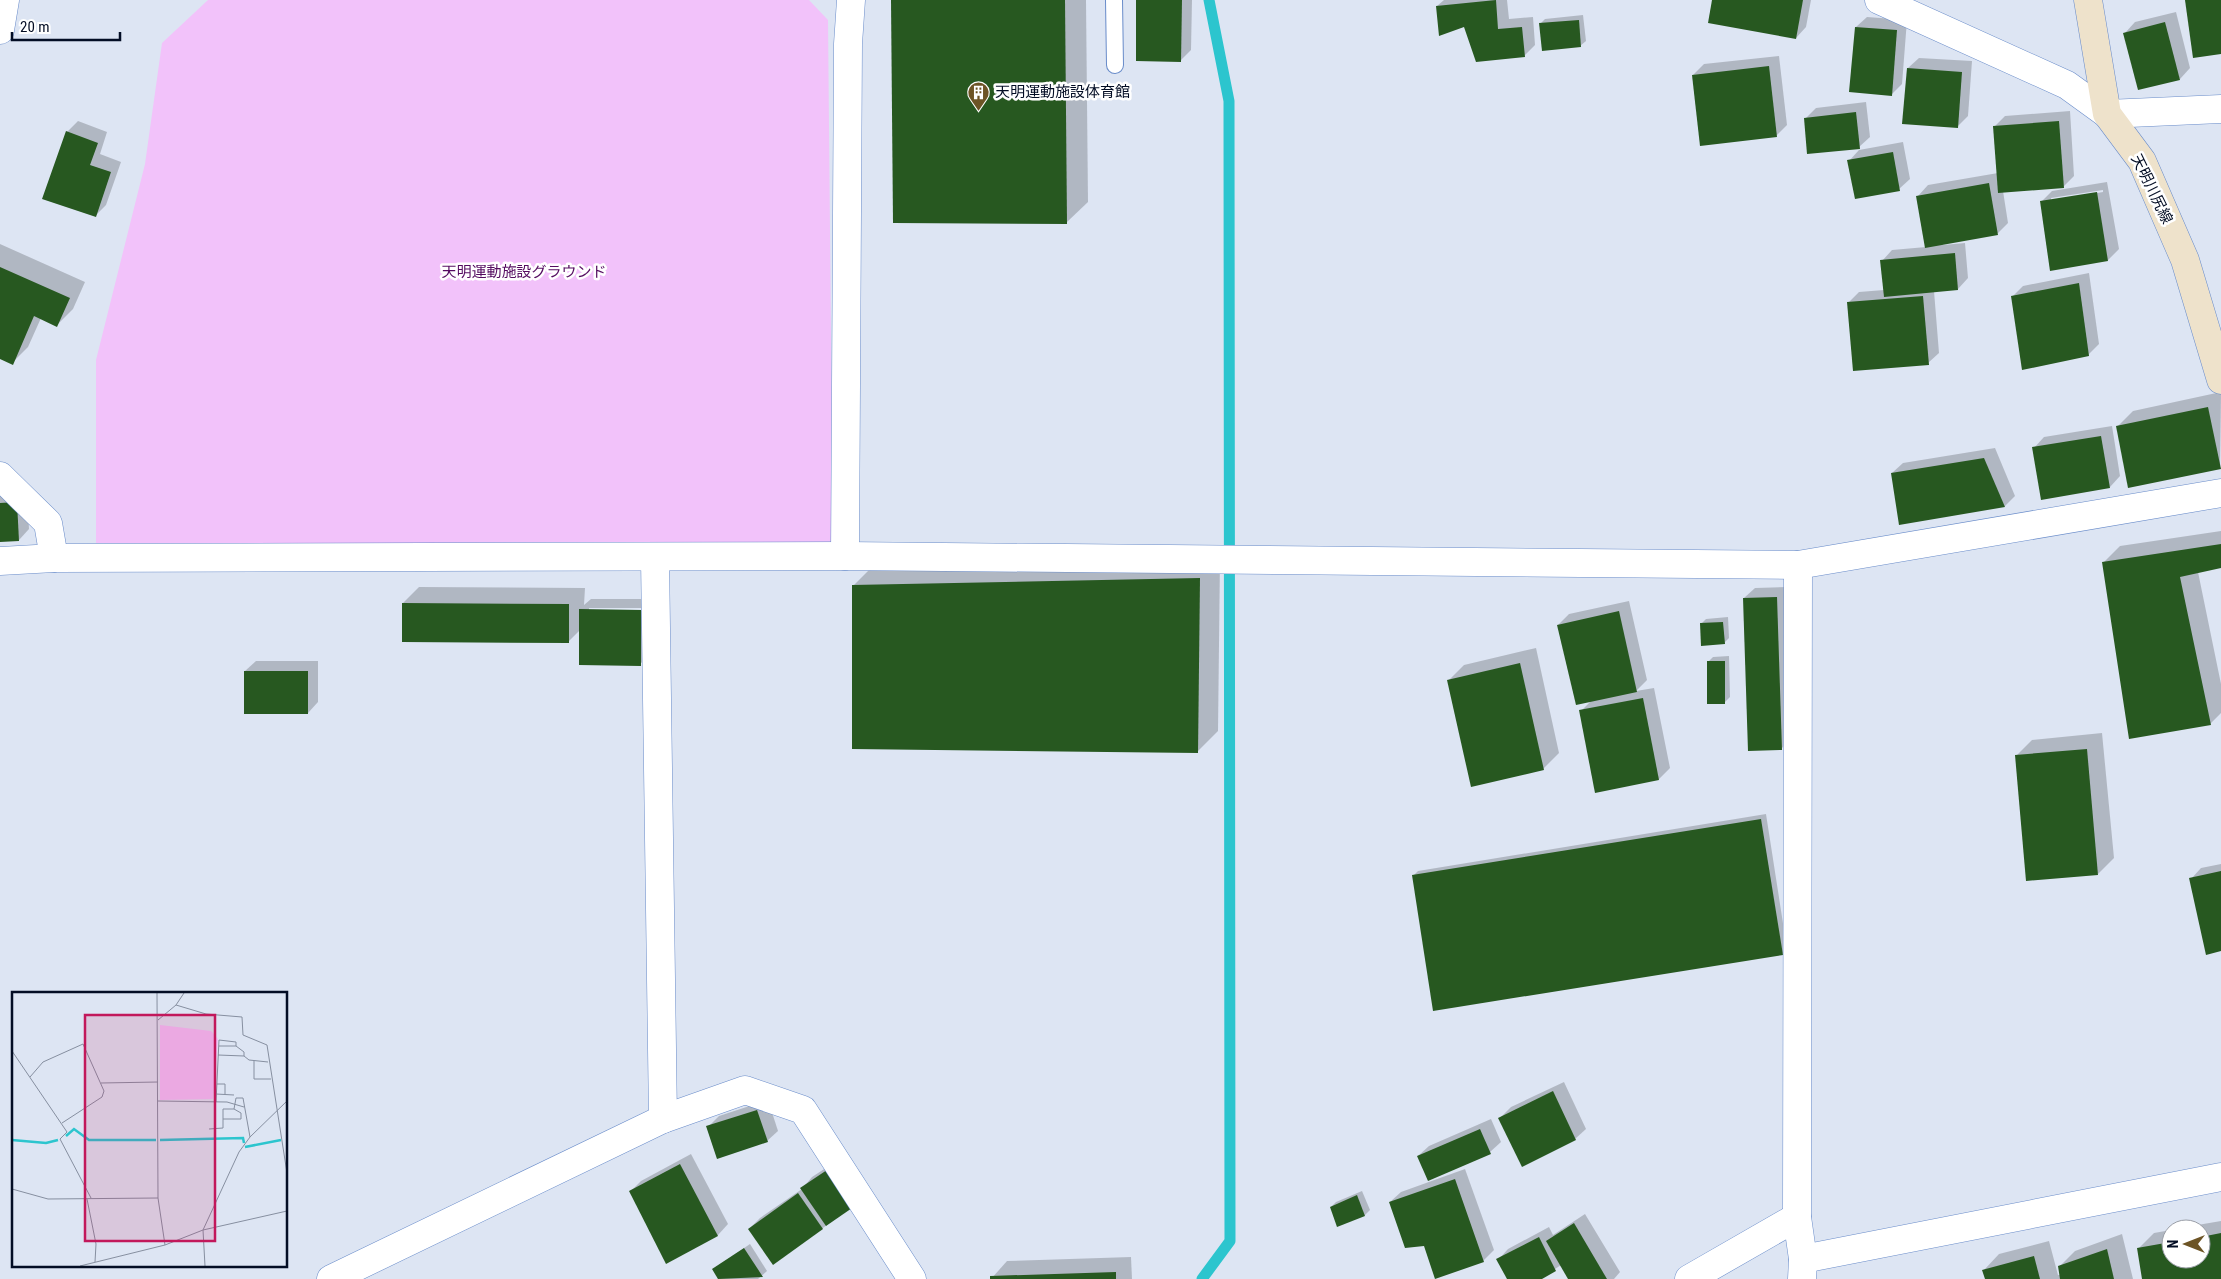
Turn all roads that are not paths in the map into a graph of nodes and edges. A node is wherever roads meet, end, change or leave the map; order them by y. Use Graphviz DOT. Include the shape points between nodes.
graph roads {
  1 [pos="4,0"];
  2 [pos="850,0"];
  3 [pos="1114,0"];
  4 [pos="1879,0"];
  5 [pos="2088,0"];
  6 [pos="0,30"];
  7 [pos="1115,65"];
  8 [pos="2221,109"];
  9 [pos="2107,114"];
  10 [pos="2221,380"];
  11 [pos="0,476"];
  12 [pos="2221,493"];
  13 [pos="845,556"];
  14 [pos="54,558"];
  15 [pos="655,558"];
  16 [pos="0,561"];
  17 [pos="1798,564"];
  18 [pos="663,1119"];
  19 [pos="2221,1177"];
  20 [pos="1796,1217"];
  21 [pos="1802,1269"];
  22 [pos="331,1279"];
  23 [pos="912,1279"];
  24 [pos="1689,1279"];
  1 -- 6 [label="street"];
  2 -- 13 [label="street"];
  3 -- 7 [label="lane"];
  4 -- 9 [label="street" via="2067,85"];
  5 -- 9 [label="main road, 天明川尻線"];
  8 -- 9 [label="street"];
  9 -- 10 [label="main road, 天明川尻線" via="2142,161 2185,260"];
  11 -- 14 [label="street" via="48,523"];
  12 -- 17 [label="street"];
  13 -- 15 [label="street"];
  13 -- 17 [label="street"];
  14 -- 15 [label="street"];
  14 -- 16 [label="street"];
  15 -- 18 [label="street"];
  17 -- 20 [label="street"];
  18 -- 22 [label="street"];
  18 -- 23 [label="street" via="745,1090 803,1110"];
  19 -- 21 [label="street"];
  20 -- 21 [label="street"];
  20 -- 24 [label="street"];
}
